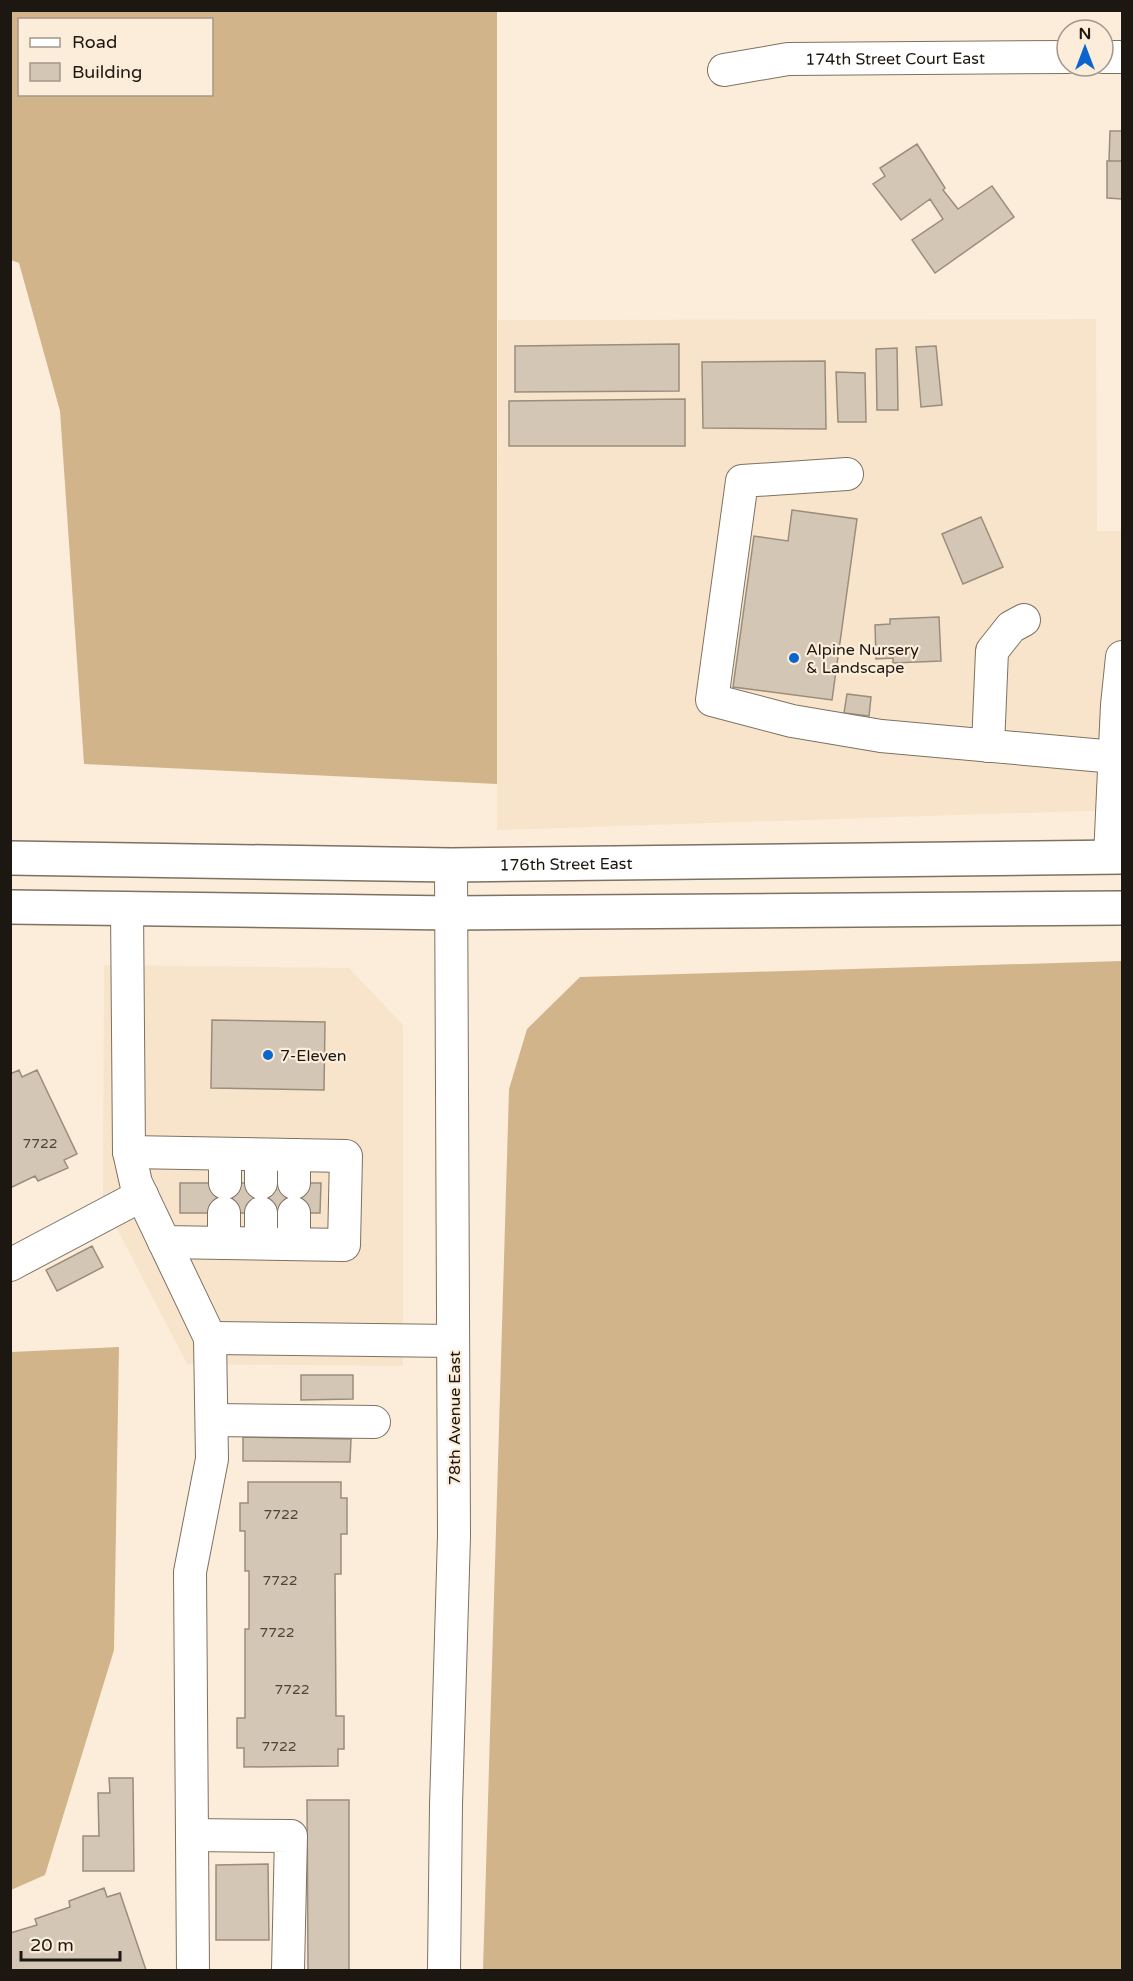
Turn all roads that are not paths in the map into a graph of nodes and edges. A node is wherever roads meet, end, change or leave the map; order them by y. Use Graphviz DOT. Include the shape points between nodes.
graph roads {
  1 [pos="1055,57"];
  2 [pos="724,70"];
  3 [pos="847,474"];
  4 [pos="1024,620"];
  5 [pos="1122,657"];
  6 [pos="1118,738"];
  7 [pos="988,746"];
  8 [pos="1116,857"];
  9 [pos="10,858"];
  10 [pos="452,865"];
  11 [pos="10,907"];
  12 [pos="127,908"];
  13 [pos="1122,908"];
  14 [pos="452,913"];
  15 [pos="129,1152"];
  16 [pos="294,1184"];
  17 [pos="142,1195"];
  18 [pos="225,1198"];
  19 [pos="261,1199"];
  20 [pos="164,1242"];
  21 [pos="294,1244"];
  22 [pos="10,1265"];
  23 [pos="210,1338"];
  24 [pos="453,1341"];
  25 [pos="212,1420"];
  26 [pos="374,1422"];
  27 [pos="192,1835"];
  28 [pos="193,1971"];
  29 [pos="288,1971"];
  30 [pos="444,1971"];
  1 -- 2 [label="street, 174th Street Court East" via="788,59"];
  3 -- 7 [label="street" via="742,481 712,700 792,722 881,736"];
  4 -- 7 [label="street" via="1011,627 992,651"];
  5 -- 6 [label="street"];
  6 -- 7 [label="street"];
  6 -- 8 [label="street"];
  8 -- 10 [label="main road, 176th Street East"];
  9 -- 10 [label="main road, 176th Street East"];
  10 -- 14 [label="street, 78th Avenue East"];
  11 -- 12 [label="main road"];
  12 -- 14 [label="main road"];
  12 -- 15 [label="street"];
  13 -- 14 [label="main road"];
  14 -- 24 [label="street, 78th Avenue East"];
  15 -- 17 [label="street" via="131,1170"];
  15 -- 18 [label="street"];
  16 -- 19 [label="street"];
  16 -- 21 [label="street"];
  16 -- 21 [label="street" via="346,1156 344,1245"];
  17 -- 20 [label="street"];
  17 -- 22 [label="street"];
  18 -- 19 [label="street"];
  18 -- 19 [label="street"];
  18 -- 20 [label="street"];
  19 -- 21 [label="street"];
  20 -- 23 [label="street"];
  23 -- 24 [label="street"];
  23 -- 25 [label="street"];
  24 -- 30 [label="street, 78th Avenue East" via="454,1536"];
  25 -- 26 [label="street"];
  25 -- 27 [label="street" via="212,1459 190,1572"];
  27 -- 28 [label="street"];
  27 -- 29 [label="street" via="291,1836"];
}
